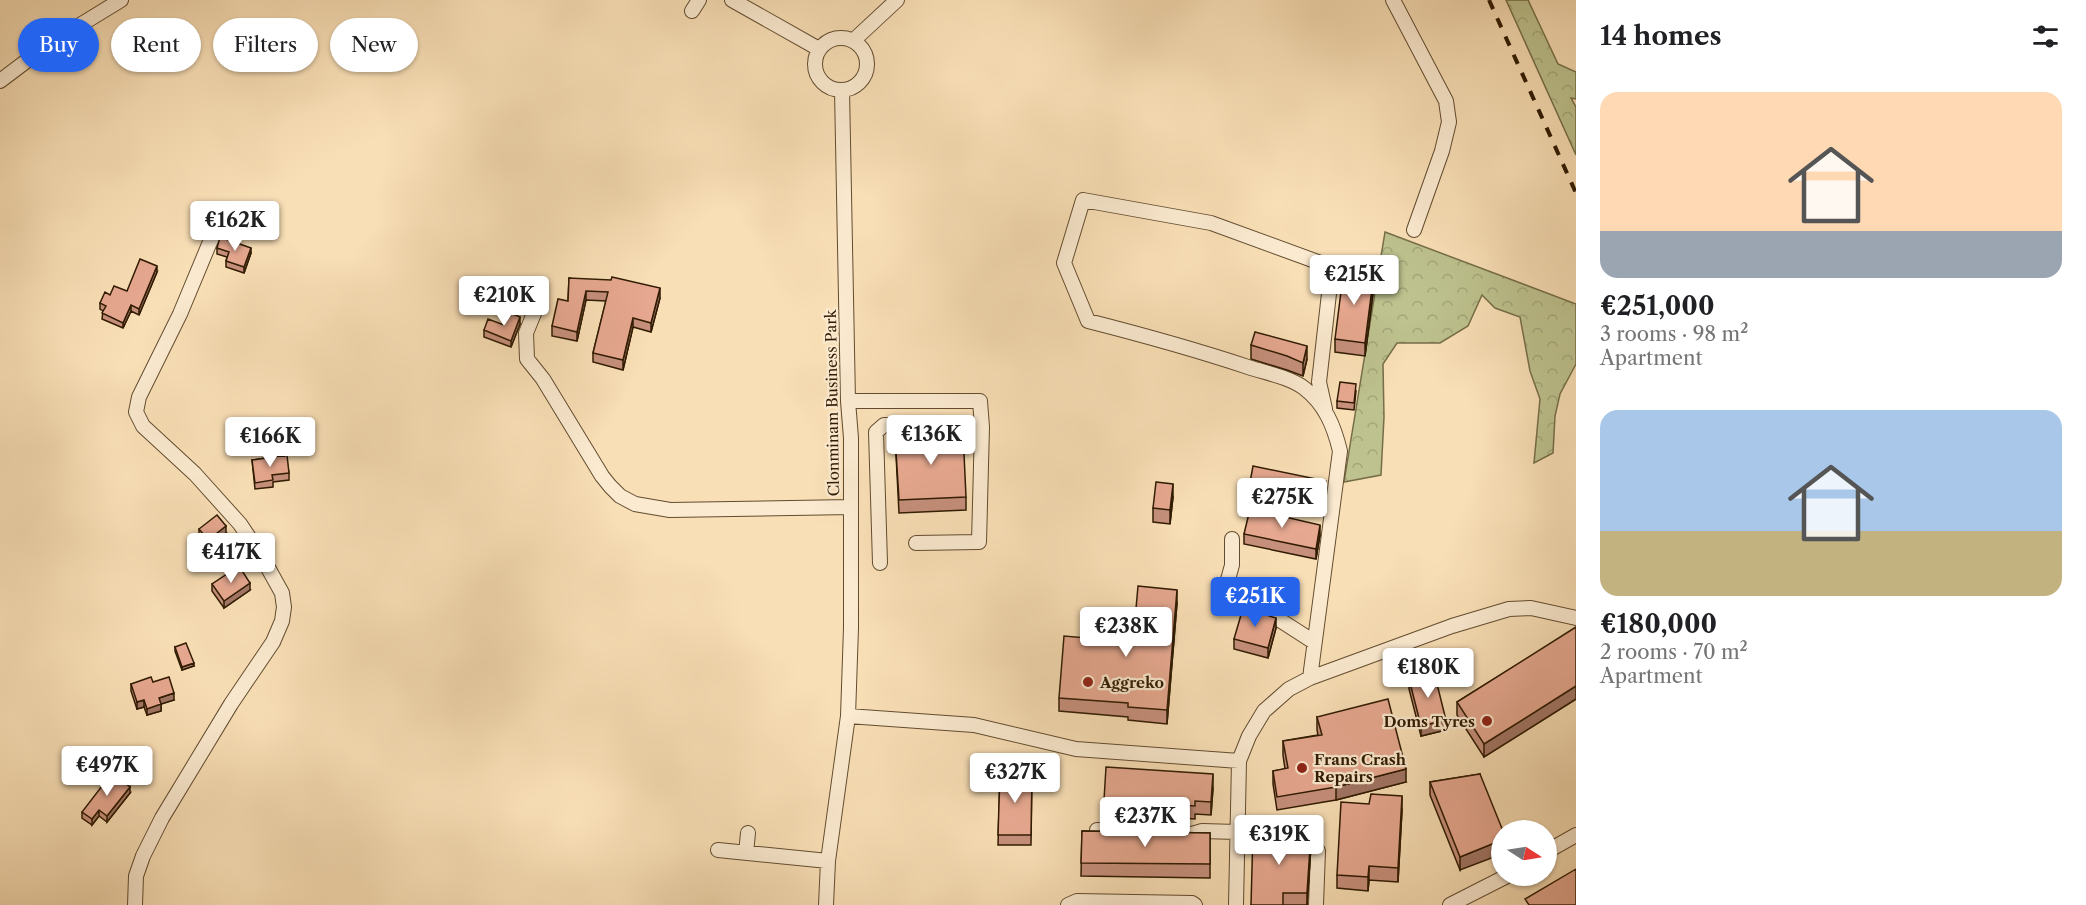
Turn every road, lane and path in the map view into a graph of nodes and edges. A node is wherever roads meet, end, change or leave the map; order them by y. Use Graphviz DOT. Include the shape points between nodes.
graph roads {
  1 [pos="122,0"];
  2 [pos="732,0"];
  3 [pos="897,0"];
  4 [pos="1394,0"];
  5 [pos="854,40"];
  6 [pos="819,50"];
  7 [pos="0,81"];
  8 [pos="842,90"];
  9 [pos="234,214"];
  10 [pos="1414,230"];
  11 [pos="537,306"];
  12 [pos="848,401"];
  13 [pos="923,401"];
  14 [pos="1325,410"];
  15 [pos="851,507"];
  16 [pos="1232,539"];
  17 [pos="916,543"];
  18 [pos="880,563"];
  19 [pos="1576,618"];
  20 [pos="1314,642"];
  21 [pos="1310,678"];
  22 [pos="848,716"];
  23 [pos="1239,761"];
  24 [pos="1096,830"];
  25 [pos="1238,832"];
  26 [pos="748,833"];
  27 [pos="1576,834"];
  28 [pos="1557,845"];
  29 [pos="718,850"];
  30 [pos="1318,851"];
  31 [pos="746,853"];
  32 [pos="828,861"];
  33 [pos="1491,884"];
  34 [pos="135,905"];
  35 [pos="826,905"];
  36 [pos="1068,905"];
  37 [pos="1195,905"];
  38 [pos="1236,905"];
  39 [pos="1316,905"];
  40 [pos="1450,905"];
  1 -- 7 [label="street" via="49,44"];
  2 -- 6 [label="street"];
  3 -- 5 [label="street"];
  4 -- 10 [label="street" via="1446,101 1449,122"];
  5 -- 6 [label="street" via="839,37 824,43"];
  5 -- 8 [label="street" via="866,53 867,70 858,84"];
  6 -- 8 [label="street" via="815,65 820,80"];
  8 -- 12 [label="street, Clonminam Business Park"];
  9 -- 34 [label="street" via="223,222 210,242 139,397 136,412 143,426 195,474 240,524 282,593 282,621 273,642 162,818 136,876"];
  11 -- 15 [label="street" via="526,333 527,360 543,379 602,476 620,496 635,504 690,511"];
  12 -- 13 [label="street"];
  12 -- 15 [label="street, Clonminam Business Park"];
  13 -- 17 [label="street" via="980,401 979,542"];
  13 -- 18 [label="street" via="928,425 884,425 876,432"];
  14 -- 14 [label="street" via="1304,387 1284,378 1170,341 1088,321 1064,263 1083,200 1211,223 1326,265 1331,276 1319,382"];
  14 -- 20 [label="street" via="1340,451"];
  15 -- 22 [label="street, Clonminam Business Park"];
  16 -- 20 [label="street" via="1232,565 1223,598 1269,613"];
  19 -- 21 [label="street" via="1509,609"];
  20 -- 21 [label="street"];
  21 -- 23 [label="street" via="1289,689 1264,711"];
  22 -- 23 [label="street" via="974,725 1076,749"];
  22 -- 32 [label="street, Clonminam Business Park"];
  23 -- 25 [label="street"];
  24 -- 25 [label="street"];
  25 -- 38 [label="street"];
  26 -- 31 [label="street"];
  27 -- 28 [label="street"];
  29 -- 31 [label="street"];
  30 -- 39 [label="street"];
  31 -- 32 [label="street"];
  32 -- 35 [label="street, Clonminam Business Park"];
  33 -- 40 [label="street"];
  36 -- 37 [label="street" via="1077,901"];
}
